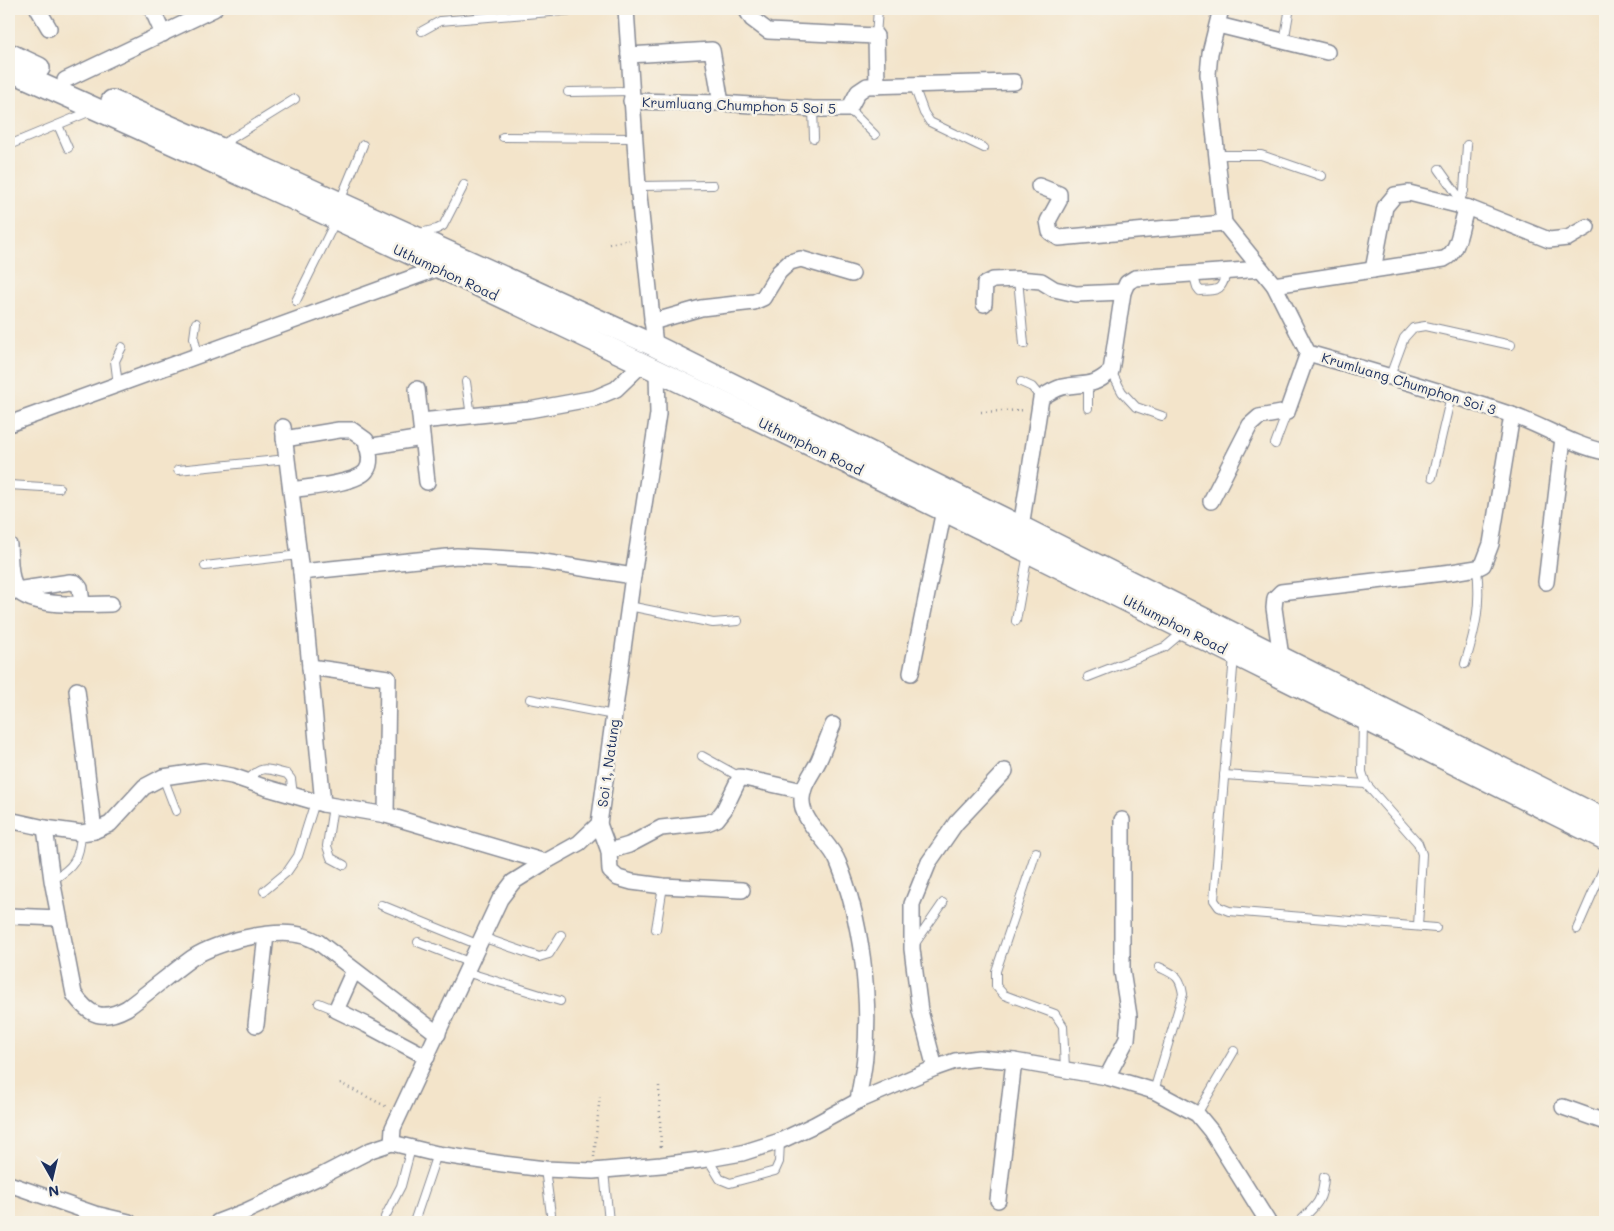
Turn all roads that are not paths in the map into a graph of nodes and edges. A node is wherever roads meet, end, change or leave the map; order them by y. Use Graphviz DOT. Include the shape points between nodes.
graph roads {
  1 [pos="38,9"];
  2 [pos="152,9"];
  3 [pos="214,9"];
  4 [pos="587,9"];
  5 [pos="626,9"];
  6 [pos="746,9"];
  7 [pos="878,9"];
  8 [pos="1221,9"];
  9 [pos="1289,13"];
  10 [pos="1218,26"];
  11 [pos="49,28"];
  12 [pos="422,31"];
  13 [pos="163,34"];
  14 [pos="876,36"];
  15 [pos="1284,42"];
  16 [pos="1327,52"];
  17 [pos="9,54"];
  18 [pos="628,55"];
  19 [pos="9,70"];
  20 [pos="65,80"];
  21 [pos="1014,82"];
  22 [pos="877,86"];
  23 [pos="914,86"];
  24 [pos="568,92"];
  25 [pos="631,96"];
  26 [pos="296,99"];
  27 [pos="721,103"];
  28 [pos="850,108"];
  29 [pos="96,109"];
  30 [pos="813,109"];
  31 [pos="58,125"];
  32 [pos="875,135"];
  33 [pos="503,137"];
  34 [pos="634,138"];
  35 [pos="814,138"];
  36 [pos="9,145"];
  37 [pos="363,145"];
  38 [pos="1467,145"];
  39 [pos="217,147"];
  40 [pos="68,148"];
  41 [pos="984,148"];
  42 [pos="1218,155"];
  43 [pos="1438,169"];
  44 [pos="1322,176"];
  45 [pos="464,185"];
  46 [pos="713,185"];
  47 [pos="638,186"];
  48 [pos="1039,186"];
  49 [pos="1462,205"];
  50 [pos="338,211"];
  51 [pos="1224,223"];
  52 [pos="1587,227"];
  53 [pos="415,237"];
  54 [pos="439,268"];
  55 [pos="1261,269"];
  56 [pos="1373,270"];
  57 [pos="852,274"];
  58 [pos="1018,279"];
  59 [pos="1274,285"];
  60 [pos="1123,292"];
  61 [pos="296,301"];
  62 [pos="984,304"];
  63 [pos="652,322"];
  64 [pos="196,323"];
  65 [pos="1024,344"];
  66 [pos="1511,345"];
  67 [pos="122,346"];
  68 [pos="655,346"];
  69 [pos="1308,352"];
  70 [pos="198,356"];
  71 [pos="650,368"];
  72 [pos="1111,371"];
  73 [pos="1390,376"];
  74 [pos="466,382"];
  75 [pos="1021,382"];
  76 [pos="118,385"];
  77 [pos="1088,385"];
  78 [pos="417,389"];
  79 [pos="1451,396"];
  80 [pos="1040,404"];
  81 [pos="1088,408"];
  82 [pos="1287,412"];
  83 [pos="1512,415"];
  84 [pos="471,416"];
  85 [pos="1162,416"];
  86 [pos="421,421"];
  87 [pos="9,424"];
  88 [pos="422,438"];
  89 [pos="1563,438"];
  90 [pos="1275,444"];
  91 [pos="367,447"];
  92 [pos="1605,452"];
  93 [pos="287,459"];
  94 [pos="178,470"];
  95 [pos="1432,477"];
  96 [pos="426,482"];
  97 [pos="9,484"];
  98 [pos="59,488"];
  99 [pos="291,490"];
  100 [pos="1211,500"];
  101 [pos="944,510"];
  102 [pos="1021,526"];
  103 [pos="9,545"];
  104 [pos="1028,551"];
  105 [pos="299,555"];
  106 [pos="205,566"];
  107 [pos="1477,568"];
  108 [pos="301,572"];
  109 [pos="633,576"];
  110 [pos="1546,582"];
  111 [pos="16,590"];
  112 [pos="82,603"];
  113 [pos="111,604"];
  114 [pos="629,606"];
  115 [pos="738,621"];
  116 [pos="1016,621"];
  117 [pos="1186,630"];
  118 [pos="1234,654"];
  119 [pos="1281,657"];
  120 [pos="1466,664"];
  121 [pos="310,667"];
  122 [pos="911,673"];
  123 [pos="1088,677"];
  124 [pos="77,690"];
  125 [pos="530,699"];
  126 [pos="614,714"];
  127 [pos="1364,718"];
  128 [pos="833,725"];
  129 [pos="702,756"];
  130 [pos="1005,771"];
  131 [pos="1224,775"];
  132 [pos="740,777"];
  133 [pos="163,778"];
  134 [pos="1366,784"];
  135 [pos="803,791"];
  136 [pos="324,804"];
  137 [pos="176,811"];
  138 [pos="386,815"];
  139 [pos="9,820"];
  140 [pos="1122,820"];
  141 [pos="1605,820"];
  142 [pos="599,824"];
  143 [pos="45,828"];
  144 [pos="87,832"];
  145 [pos="1605,839"];
  146 [pos="609,851"];
  147 [pos="1036,852"];
  148 [pos="545,862"];
  149 [pos="344,865"];
  150 [pos="1605,865"];
  151 [pos="52,880"];
  152 [pos="663,886"];
  153 [pos="742,890"];
  154 [pos="264,891"];
  155 [pos="943,903"];
  156 [pos="381,905"];
  157 [pos="9,916"];
  158 [pos="58,918"];
  159 [pos="1418,926"];
  160 [pos="1436,928"];
  161 [pos="656,929"];
  162 [pos="1577,929"];
  163 [pos="266,935"];
  164 [pos="561,935"];
  165 [pos="481,941"];
  166 [pos="418,942"];
  167 [pos="912,949"];
  168 [pos="469,968"];
  169 [pos="1159,968"];
  170 [pos="354,970"];
  171 [pos="560,1001"];
  172 [pos="319,1003"];
  173 [pos="336,1010"];
  174 [pos="256,1025"];
  175 [pos="438,1034"];
  176 [pos="1234,1051"];
  177 [pos="427,1057"];
  178 [pos="1014,1061"];
  179 [pos="935,1068"];
  180 [pos="1066,1069"];
  181 [pos="1107,1077"];
  182 [pos="1154,1091"];
  183 [pos="858,1101"];
  184 [pos="1562,1107"];
  185 [pos="1197,1114"];
  186 [pos="1605,1122"];
  187 [pos="780,1141"];
  188 [pos="392,1144"];
  189 [pos="411,1148"];
  190 [pos="437,1154"];
  191 [pos="708,1159"];
  192 [pos="545,1169"];
  193 [pos="599,1171"];
  194 [pos="1324,1176"];
  195 [pos="9,1184"];
  196 [pos="998,1200"];
  197 [pos="385,1217"];
  198 [pos="128,1222"];
  199 [pos="218,1222"];
  200 [pos="414,1222"];
  201 [pos="552,1222"];
  202 [pos="609,1222"];
  203 [pos="1268,1222"];
  204 [pos="1299,1222"];
  1 -- 11 [label="street"];
  2 -- 13 [label="street"];
  3 -- 13 [label="street"];
  4 -- 12 [label="lane" via="440,21"];
  5 -- 18 [label="street"];
  6 -- 14 [label="street" via="752,19 768,32"];
  7 -- 14 [label="lane"];
  8 -- 10 [label="street"];
  9 -- 15 [label="lane"];
  10 -- 15 [label="street"];
  10 -- 42 [label="street" via="1208,74"];
  13 -- 20 [label="street"];
  14 -- 22 [label="street"];
  15 -- 16 [label="street"];
  17 -- 20 [label="street, Uthumphon Road"];
  18 -- 25 [label="street"];
  18 -- 27 [label="street" via="712,50"];
  19 -- 29 [label="street, Uthumphon Road"];
  20 -- 39 [label="street, Uthumphon Road"];
  21 -- 23 [label="street, Krumluang Chumphon 5 Soi 5"];
  22 -- 23 [label="street, Krumluang Chumphon 5 Soi 5"];
  22 -- 28 [label="street, Krumluang Chumphon 5 Soi 5" via="867,86 858,92"];
  23 -- 41 [label="lane" via="930,122"];
  24 -- 25 [label="lane"];
  25 -- 27 [label="street, Krumluang Chumphon 5 Soi 5"];
  25 -- 34 [label="street"];
  26 -- 39 [label="lane"];
  27 -- 30 [label="street, Krumluang Chumphon 5 Soi 5"];
  28 -- 30 [label="street, Krumluang Chumphon 5 Soi 5"];
  28 -- 32 [label="lane"];
  29 -- 31 [label="lane"];
  29 -- 50 [label="street, Uthumphon Road"];
  30 -- 35 [label="lane"];
  31 -- 36 [label="lane"];
  31 -- 40 [label="lane"];
  33 -- 34 [label="lane"];
  34 -- 47 [label="street"];
  37 -- 50 [label="lane"];
  38 -- 49 [label="lane"];
  39 -- 50 [label="street, Uthumphon Road"];
  42 -- 44 [label="lane" via="1261,156"];
  42 -- 51 [label="street"];
  43 -- 49 [label="lane"];
  45 -- 53 [label="lane" via="443,226 420,232"];
  46 -- 47 [label="lane"];
  47 -- 63 [label="street"];
  48 -- 51 [label="street" via="1058,194 1059,201 1048,221 1050,232 1059,238"];
  49 -- 52 [label="street" via="1549,240 1568,238"];
  49 -- 56 [label="street" via="1465,213 1450,256"];
  49 -- 56 [label="street" via="1410,193 1395,195 1386,207"];
  50 -- 53 [label="street, Uthumphon Road"];
  50 -- 54 [label="street, Uthumphon Road"];
  50 -- 61 [label="lane"];
  51 -- 55 [label="street, Krumluang Chumphon Soi 3"];
  53 -- 68 [label="street, Uthumphon Road"];
  54 -- 70 [label="street"];
  54 -- 71 [label="street, Uthumphon Road"];
  55 -- 59 [label="street, Krumluang Chumphon Soi 3"];
  55 -- 60 [label="street" via="1135,278 1127,283"];
  56 -- 59 [label="street"];
  57 -- 63 [label="street" via="801,259 790,262 779,272 763,298 754,302 701,308"];
  58 -- 60 [label="street" via="1041,281 1054,289 1076,294"];
  58 -- 62 [label="street" via="993,280 985,284"];
  58 -- 65 [label="lane"];
  59 -- 69 [label="street, Krumluang Chumphon Soi 3"];
  60 -- 72 [label="street"];
  63 -- 68 [label="street"];
  64 -- 70 [label="lane" via="194,338"];
  66 -- 73 [label="lane" via="1425,326 1413,328 1404,338"];
  67 -- 76 [label="lane" via="115,361"];
  68 -- 71 [label="street"];
  68 -- 102 [label="street, Uthumphon Road"];
  69 -- 73 [label="street, Krumluang Chumphon Soi 3"];
  69 -- 82 [label="street"];
  70 -- 76 [label="street"];
  71 -- 84 [label="street" via="595,398"];
  71 -- 101 [label="street, Uthumphon Road"];
  71 -- 109 [label="street, Soi 1, Natung" via="658,414"];
  72 -- 77 [label="street" via="1100,381"];
  72 -- 85 [label="lane" via="1122,392 1136,406"];
  73 -- 79 [label="street, Krumluang Chumphon Soi 3"];
  74 -- 84 [label="lane"];
  75 -- 80 [label="lane" via="1032,387"];
  76 -- 87 [label="street"];
  77 -- 80 [label="street" via="1062,387"];
  77 -- 81 [label="lane"];
  78 -- 86 [label="street"];
  79 -- 83 [label="street, Krumluang Chumphon Soi 3"];
  79 -- 95 [label="lane"];
  80 -- 102 [label="street"];
  82 -- 90 [label="lane"];
  82 -- 100 [label="street" via="1259,417 1250,425"];
  83 -- 89 [label="street, Krumluang Chumphon Soi 3"];
  83 -- 107 [label="street" via="1491,544 1484,565"];
  84 -- 86 [label="street"];
  86 -- 88 [label="street"];
  88 -- 91 [label="street"];
  88 -- 96 [label="street"];
  89 -- 92 [label="street, Krumluang Chumphon Soi 3"];
  89 -- 110 [label="street"];
  91 -- 93 [label="street" via="366,440 352,430 283,433"];
  91 -- 99 [label="street" via="370,461 367,470 356,479"];
  93 -- 94 [label="lane"];
  93 -- 99 [label="street"];
  97 -- 98 [label="lane"];
  99 -- 105 [label="street"];
  101 -- 104 [label="street, Uthumphon Road"];
  101 -- 122 [label="street"];
  102 -- 119 [label="street, Uthumphon Road"];
  103 -- 111 [label="street" via="11,579"];
  104 -- 116 [label="lane"];
  104 -- 117 [label="street, Uthumphon Road"];
  105 -- 106 [label="lane"];
  105 -- 108 [label="street"];
  107 -- 119 [label="street" via="1281,592 1275,598 1274,608"];
  107 -- 120 [label="lane" via="1480,592"];
  108 -- 109 [label="street" via="457,556 531,560"];
  108 -- 121 [label="street"];
  109 -- 114 [label="street, Soi 1, Natung"];
  111 -- 112 [label="street" via="40,602"];
  111 -- 112 [label="street" via="76,583"];
  112 -- 113 [label="street"];
  114 -- 115 [label="lane" via="713,623"];
  114 -- 126 [label="street, Soi 1, Natung"];
  117 -- 118 [label="street, Uthumphon Road"];
  117 -- 123 [label="lane" via="1165,647"];
  118 -- 127 [label="street, Uthumphon Road"];
  118 -- 131 [label="lane"];
  119 -- 141 [label="street, Uthumphon Road"];
  121 -- 136 [label="street"];
  121 -- 138 [label="street" via="388,678"];
  124 -- 144 [label="street"];
  125 -- 126 [label="lane"];
  126 -- 142 [label="street, Soi 1, Natung"];
  127 -- 134 [label="lane" via="1362,772"];
  127 -- 145 [label="street, Uthumphon Road"];
  128 -- 135 [label="street"];
  129 -- 132 [label="lane"];
  130 -- 167 [label="street" via="956,823 929,862 912,904"];
  131 -- 134 [label="lane"];
  131 -- 159 [label="lane" via="1214,900 1219,908"];
  132 -- 135 [label="street"];
  132 -- 146 [label="street" via="717,819 661,828 629,845"];
  133 -- 136 [label="street" via="204,771 232,776"];
  133 -- 137 [label="lane"];
  133 -- 144 [label="street" via="144,787 110,824"];
  134 -- 159 [label="lane" via="1418,843 1422,854"];
  135 -- 183 [label="street" via="805,814 838,860 858,927 867,1020"];
  136 -- 138 [label="street"];
  136 -- 149 [label="lane" via="327,846 331,858"];
  136 -- 154 [label="lane" via="287,872"];
  138 -- 148 [label="street"];
  139 -- 143 [label="street"];
  140 -- 181 [label="street" via="1122,971 1129,1016 1126,1039"];
  142 -- 146 [label="street"];
  142 -- 148 [label="street, Soi 1, Natung" via="579,843"];
  143 -- 144 [label="street"];
  143 -- 151 [label="street"];
  144 -- 151 [label="lane" via="74,864"];
  146 -- 152 [label="street" via="610,871 618,878"];
  147 -- 180 [label="lane" via="996,971 996,986 1004,996 1055,1014 1063,1026"];
  148 -- 165 [label="street, Soi 1, Natung" via="513,882 500,899"];
  150 -- 162 [label="lane"];
  151 -- 158 [label="street"];
  152 -- 153 [label="street"];
  152 -- 161 [label="lane"];
  155 -- 167 [label="lane"];
  156 -- 165 [label="lane"];
  157 -- 158 [label="street"];
  158 -- 163 [label="street" via="74,994 94,1014 106,1016 127,1008 193,958 228,943"];
  159 -- 160 [label="lane"];
  163 -- 170 [label="street" via="303,936 318,942"];
  163 -- 174 [label="street"];
  164 -- 165 [label="lane" via="549,954 539,957"];
  165 -- 168 [label="street, Soi 1, Natung"];
  166 -- 168 [label="lane"];
  167 -- 179 [label="street" via="920,1010"];
  168 -- 171 [label="lane"];
  168 -- 175 [label="street, Soi 1, Natung"];
  169 -- 182 [label="lane" via="1181,981 1183,994"];
  170 -- 173 [label="street"];
  170 -- 175 [label="street"];
  172 -- 173 [label="lane"];
  173 -- 177 [label="street"];
  175 -- 177 [label="street, Soi 1, Natung"];
  176 -- 185 [label="lane"];
  177 -- 188 [label="street, Soi 1, Natung" via="393,1128"];
  178 -- 179 [label="street" via="979,1058"];
  178 -- 180 [label="street"];
  178 -- 196 [label="street"];
  179 -- 183 [label="street"];
  180 -- 181 [label="street"];
  181 -- 182 [label="street"];
  182 -- 185 [label="street"];
  183 -- 187 [label="street"];
  184 -- 186 [label="street"];
  185 -- 203 [label="street"];
  187 -- 191 [label="street"];
  187 -- 191 [label="lane" via="775,1171 730,1183 720,1179"];
  188 -- 189 [label="street"];
  188 -- 199 [label="street" via="371,1150 319,1178"];
  189 -- 190 [label="street"];
  189 -- 197 [label="lane" via="401,1186"];
  190 -- 192 [label="street"];
  190 -- 200 [label="lane"];
  191 -- 193 [label="street"];
  192 -- 193 [label="street"];
  192 -- 201 [label="lane"];
  193 -- 202 [label="lane"];
  194 -- 204 [label="lane" via="1323,1192 1314,1208"];
  195 -- 198 [label="street"];
}
